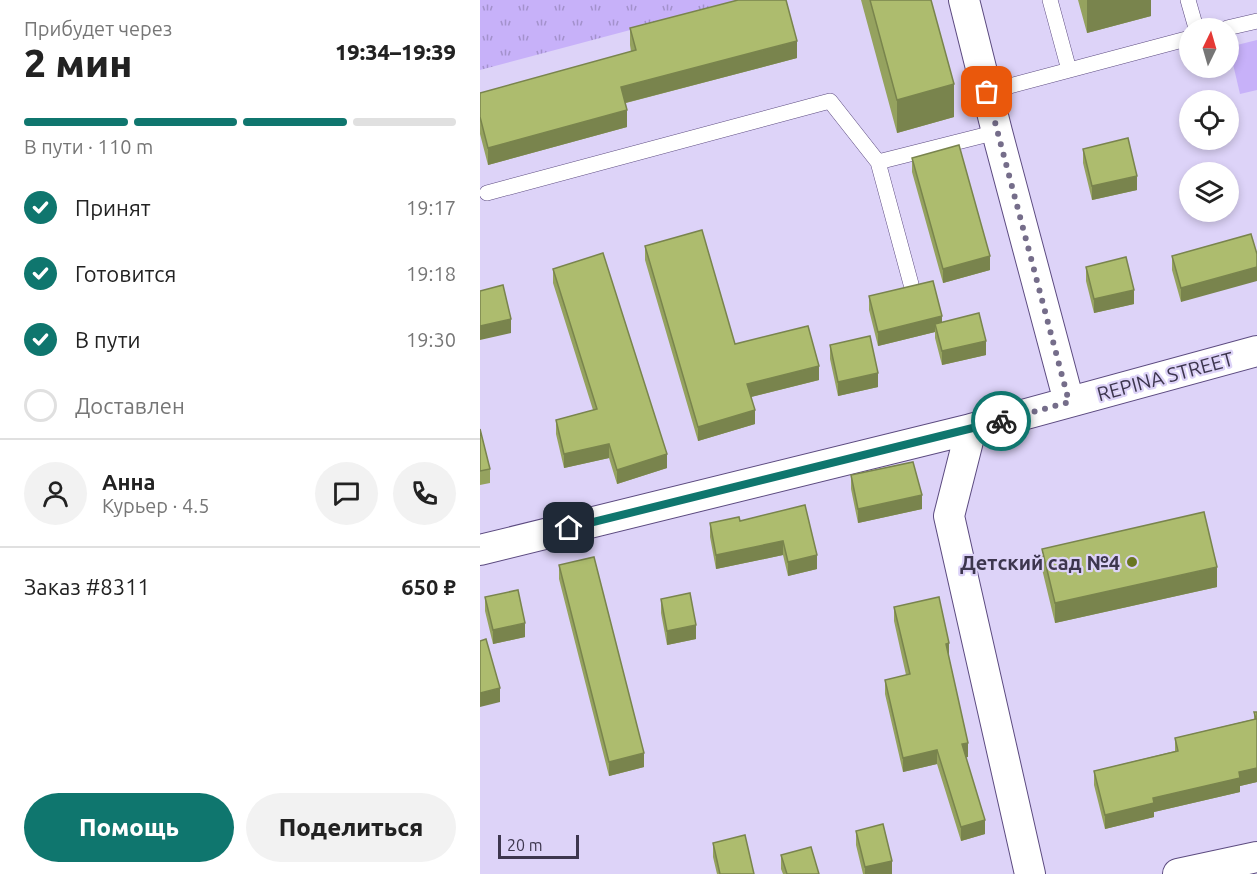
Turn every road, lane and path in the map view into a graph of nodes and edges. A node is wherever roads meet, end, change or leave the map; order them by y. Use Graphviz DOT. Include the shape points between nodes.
graph roads {
  1 [pos="964,0"];
  2 [pos="1050,0"];
  3 [pos="1188,0"];
  4 [pos="1193,18"];
  5 [pos="1257,21"];
  6 [pos="1239,25"];
  7 [pos="1179,41"];
  8 [pos="1069,70"];
  9 [pos="987,92"];
  10 [pos="997,132"];
  11 [pos="878,162"];
  12 [pos="487,193"];
  13 [pos="910,284"];
  14 [pos="1257,351"];
  15 [pos="1069,402"];
  16 [pos="970,429"];
  17 [pos="480,550"];
  18 [pos="1257,856"];
  19 [pos="1030,874"];
  20 [pos="1178,874"];
  1 -- 9 [label="street"];
  2 -- 8 [label="lane"];
  3 -- 4 [label="lane"];
  5 -- 6 [label="lane"];
  7 -- 8 [label="lane"];
  8 -- 9 [label="lane"];
  9 -- 10 [label="street"];
  10 -- 11 [label="lane"];
  10 -- 15 [label="street"];
  11 -- 12 [label="lane" via="830,101"];
  11 -- 13 [label="lane"];
  14 -- 15 [label="street, REPINA STREET"];
  15 -- 16 [label="street, REPINA STREET"];
  16 -- 17 [label="street, REPINA STREET"];
  16 -- 19 [label="street" via="949,516"];
  18 -- 20 [label="street"];
}
